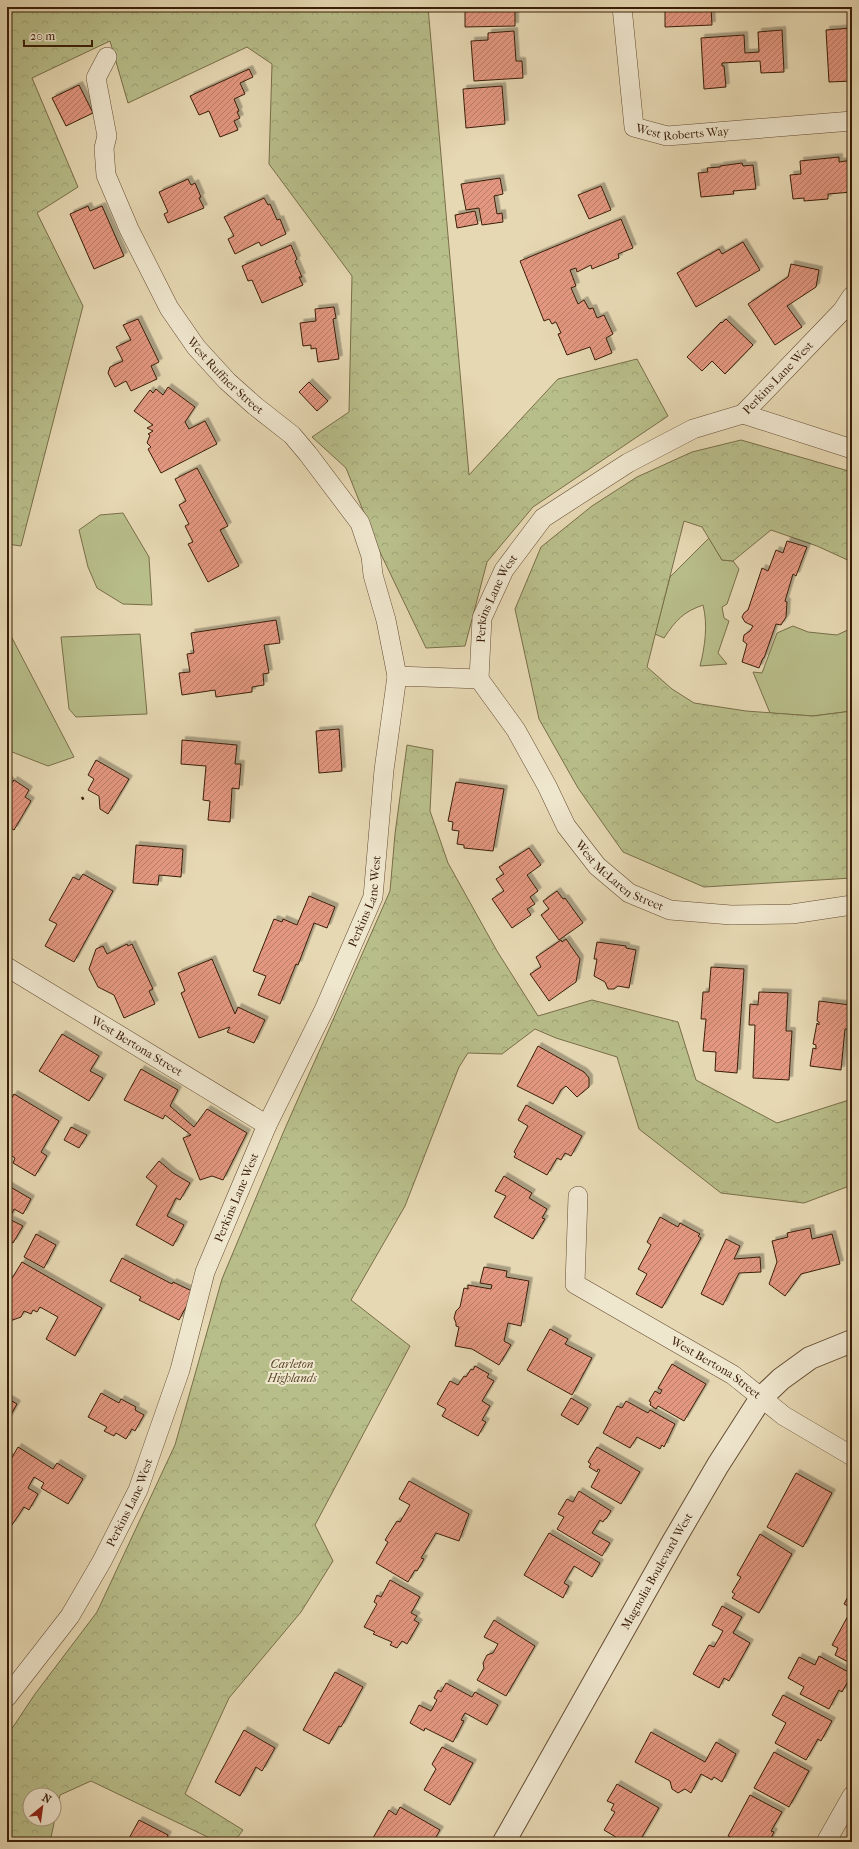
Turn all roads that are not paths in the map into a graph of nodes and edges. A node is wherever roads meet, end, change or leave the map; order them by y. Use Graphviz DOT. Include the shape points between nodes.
graph roads {
  1 [pos="622,7"];
  2 [pos="107,57"];
  3 [pos="852,121"];
  4 [pos="852,296"];
  5 [pos="742,414"];
  6 [pos="852,449"];
  7 [pos="397,676"];
  8 [pos="479,679"];
  9 [pos="852,905"];
  10 [pos="7,967"];
  11 [pos="267,1125"];
  12 [pos="578,1196"];
  13 [pos="852,1341"];
  14 [pos="761,1398"];
  15 [pos="852,1456"];
  16 [pos="7,1697"];
  17 [pos="852,1796"];
  18 [pos="504,1842"];
  19 [pos="826,1842"];
  1 -- 3 [label="street, West Roberts Way" via="634,127 667,136"];
  2 -- 7 [label="street, West Ruffner Street" via="96,78 107,136 104,148 106,175 129,229 169,308 196,346 227,381 292,435 360,523 371,556"];
  4 -- 5 [label="street, Perkins Lane West" via="842,311"];
  5 -- 6 [label="street"];
  5 -- 8 [label="street, Perkins Lane West" via="693,429 628,463 543,518 504,570 482,618"];
  7 -- 8 [label="street"];
  7 -- 11 [label="street, Perkins Lane West" via="384,770 373,897 324,1010"];
  8 -- 9 [label="street, West McLaren Street" via="516,730 566,826 597,866 629,893 670,910 731,914 792,914"];
  10 -- 11 [label="street, West Bertona Street"];
  11 -- 16 [label="street, Perkins Lane West" via="205,1272 180,1370 138,1490 70,1616"];
  12 -- 14 [label="street, West Bertona Street" via="576,1284 733,1375"];
  13 -- 14 [label="street, Magnolia Boulevard West" via="810,1358 781,1379"];
  14 -- 15 [label="street, West Bertona Street" via="784,1416"];
  14 -- 18 [label="street, Magnolia Boulevard West" via="673,1542"];
  17 -- 19 [label="street"];
}
